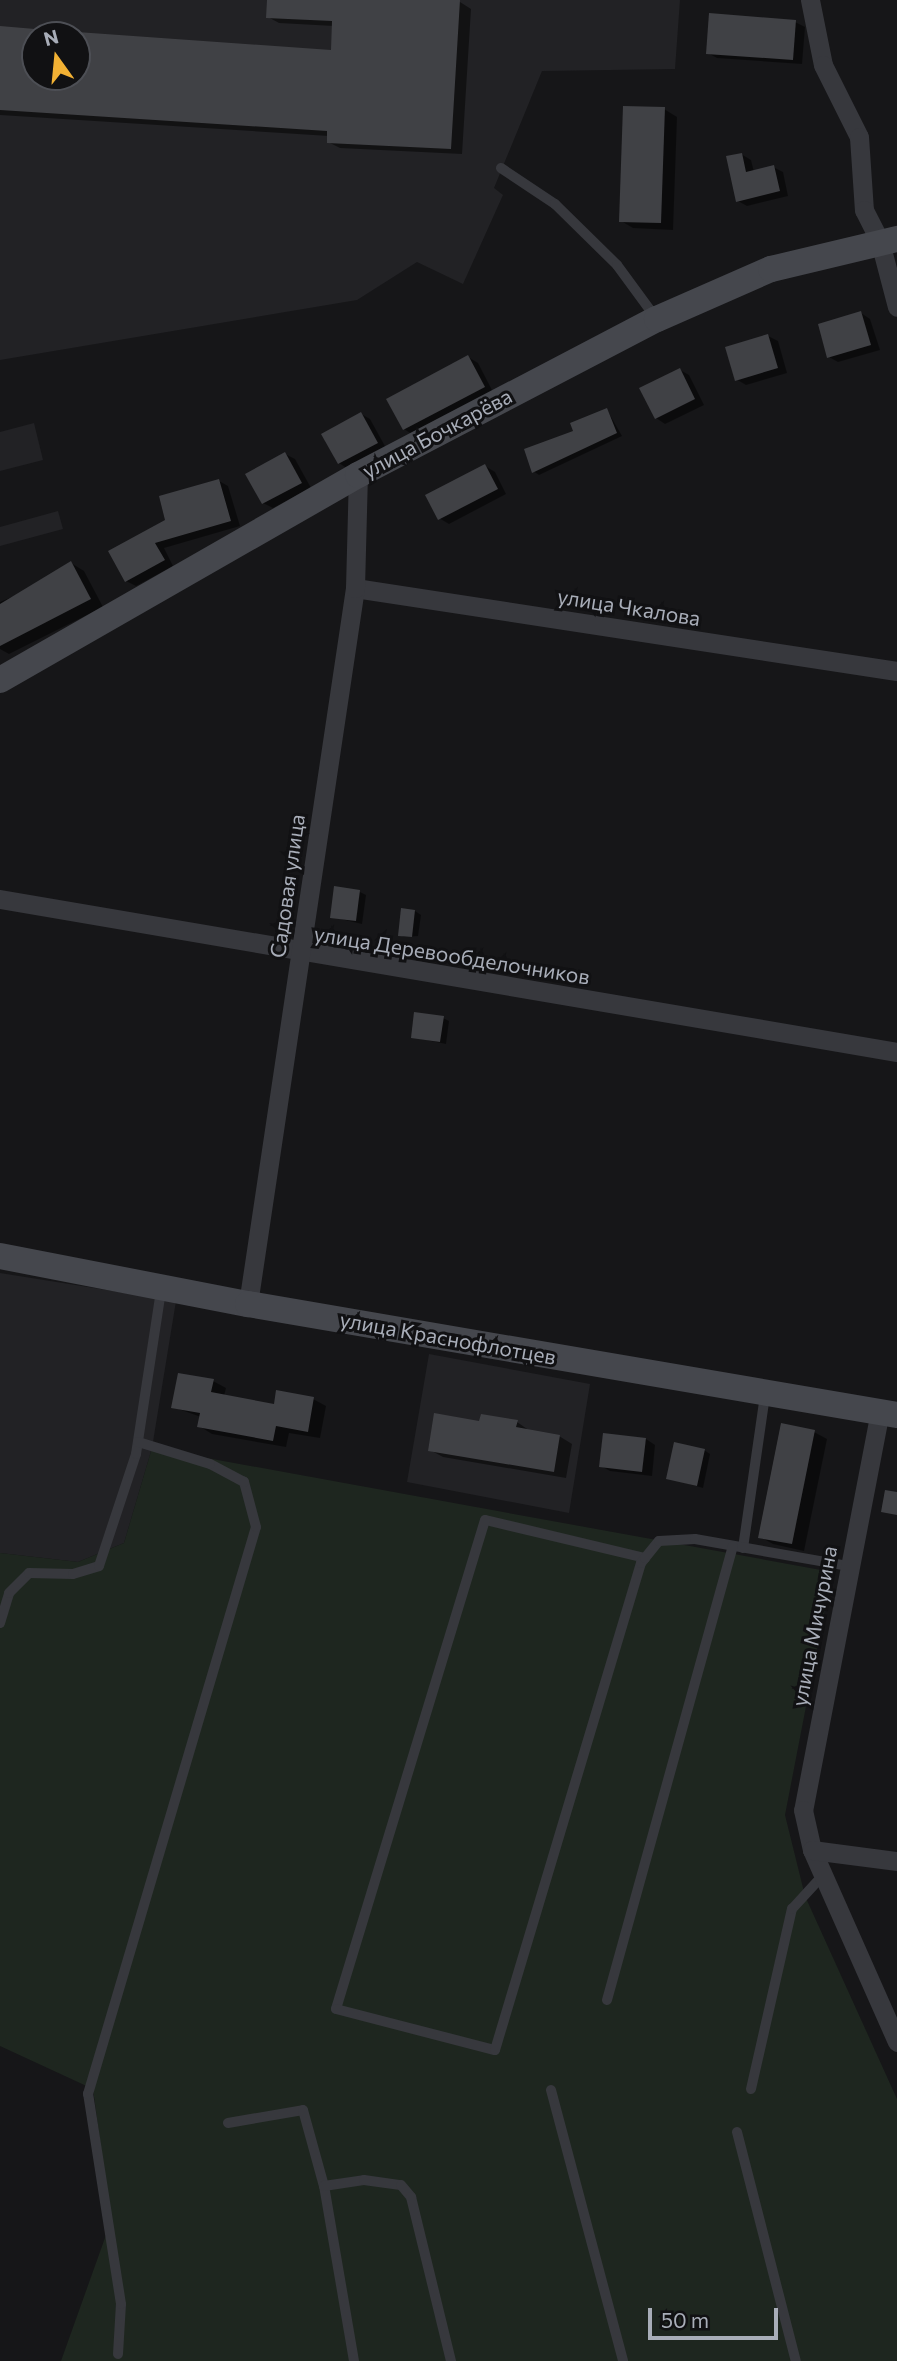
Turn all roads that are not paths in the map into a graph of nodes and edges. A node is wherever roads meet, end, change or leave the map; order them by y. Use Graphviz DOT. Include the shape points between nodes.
graph roads {
  1 [pos="810,0"];
  2 [pos="501,168"];
  3 [pos="888,241"];
  4 [pos="897,307"];
  5 [pos="657,318"];
  6 [pos="358,475"];
  7 [pos="355,588"];
  8 [pos="897,671"];
  9 [pos="0,680"];
  10 [pos="0,899"];
  11 [pos="300,953"];
  12 [pos="897,1052"];
  13 [pos="0,1256"];
  14 [pos="162,1286"];
  15 [pos="248,1304"];
  16 [pos="766,1391"];
  17 [pos="889,1413"];
  18 [pos="138,1442"];
  19 [pos="738,1547"];
  20 [pos="645,1558"];
  21 [pos="848,1566"];
  22 [pos="3,1602"];
  23 [pos="0,1623"];
  24 [pos="812,1850"];
  25 [pos="897,1861"];
  26 [pos="823,1874"];
  27 [pos="607,2000"];
  28 [pos="897,2042"];
  29 [pos="751,2089"];
  30 [pos="551,2090"];
  31 [pos="228,2123"];
  32 [pos="737,2133"];
  33 [pos="324,2186"];
  34 [pos="118,2354"];
  35 [pos="354,2361"];
  36 [pos="451,2361"];
  37 [pos="623,2361"];
  38 [pos="796,2361"];
  1 -- 3 [label="street" via="823,65 859,137 864,210"];
  2 -- 5 [label="lane" via="564,213 617,265"];
  3 -- 4 [label="street"];
  3 -- 5 [label="street, улица Бочкарёва" via="771,269"];
  5 -- 6 [label="street, улица Бочкарёва"];
  6 -- 7 [label="street, Садовая улица"];
  6 -- 9 [label="street, улица Бочкарёва"];
  7 -- 8 [label="street, улица Чкалова"];
  7 -- 11 [label="street, Садовая улица"];
  10 -- 11 [label="street, улица Деревообделочников"];
  11 -- 12 [label="street, улица Деревообделочников"];
  11 -- 15 [label="street, Садовая улица"];
  13 -- 14 [label="street, улица Краснофлотцев"];
  14 -- 15 [label="street, улица Краснофлотцев"];
  14 -- 18 [label="lane"];
  15 -- 16 [label="street, улица Краснофлотцев"];
  16 -- 17 [label="street, улица Краснофлотцев"];
  16 -- 19 [label="lane"];
  17 -- 21 [label="street, улица Мичурина"];
  18 -- 22 [label="lane" via="99,1566 73,1574 29,1573"];
  18 -- 34 [label="lane" via="210,1464 244,1482 256,1527 88,2094 121,2304"];
  19 -- 20 [label="lane" via="670,1538 659,1541"];
  19 -- 21 [label="lane"];
  19 -- 27 [label="lane"];
  20 -- 20 [label="lane" via="495,2050 335,2009 485,1520"];
  21 -- 24 [label="street, улица Мичурина" via="803,1810"];
  22 -- 23 [label="lane"];
  24 -- 25 [label="street"];
  24 -- 26 [label="street, улица Мичурина"];
  26 -- 28 [label="street, улица Мичурина"];
  26 -- 29 [label="lane" via="792,1909"];
  30 -- 37 [label="lane"];
  31 -- 33 [label="lane" via="303,2110"];
  32 -- 38 [label="lane"];
  33 -- 35 [label="lane"];
  33 -- 36 [label="lane" via="364,2180 401,2185 411,2197"];
}
